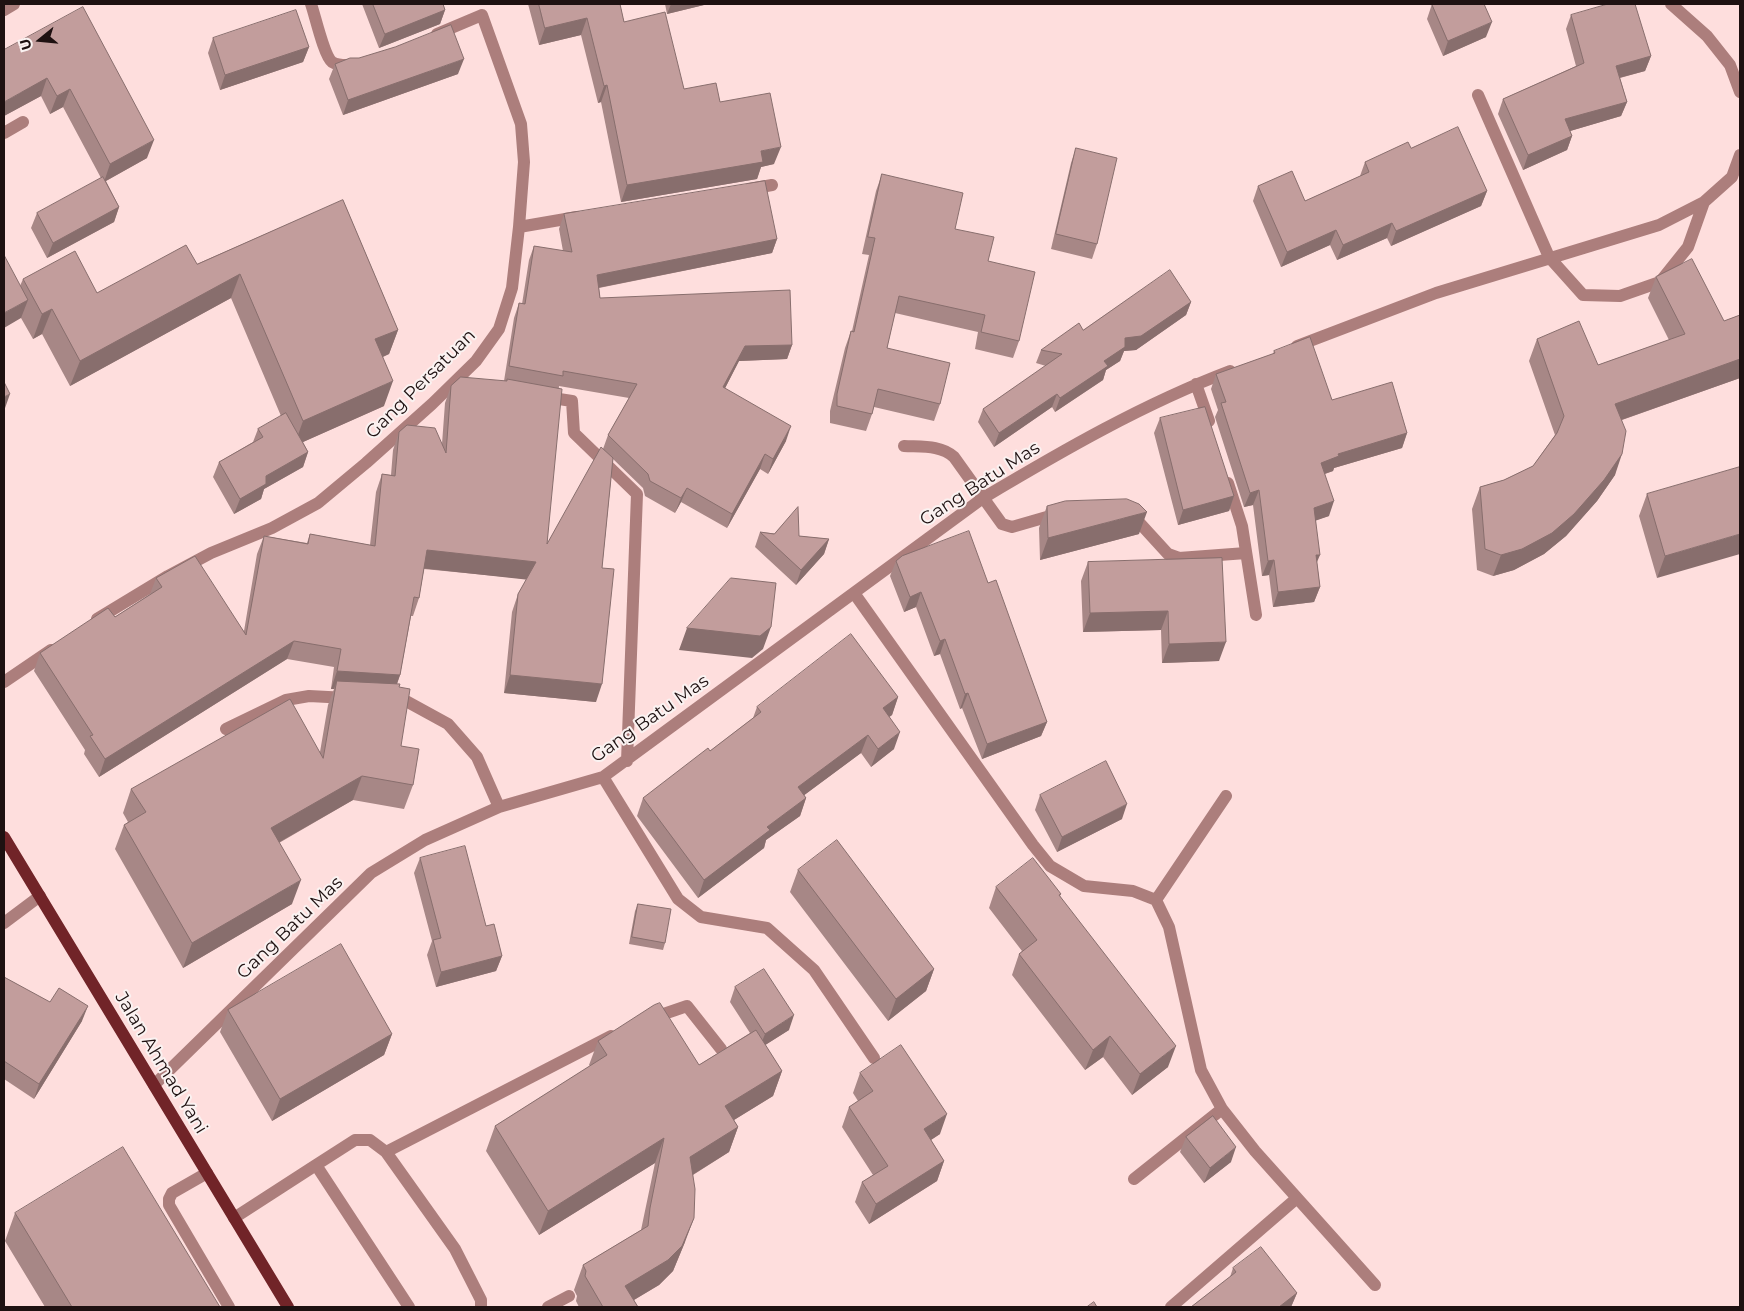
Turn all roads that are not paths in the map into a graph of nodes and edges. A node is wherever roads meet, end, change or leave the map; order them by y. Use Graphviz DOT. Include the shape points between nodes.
graph roads {
  1 [pos="14,4"];
  2 [pos="311,4"];
  3 [pos="1671,4"];
  4 [pos="481,9"];
  5 [pos="4,10"];
  6 [pos="425,39"];
  7 [pos="361,62"];
  8 [pos="1740,92"];
  9 [pos="1478,96"];
  10 [pos="23,122"];
  11 [pos="4,133"];
  12 [pos="1740,155"];
  13 [pos="772,185"];
  14 [pos="733,192"];
  15 [pos="1704,202"];
  16 [pos="587,216"];
  17 [pos="519,227"];
  18 [pos="1549,257"];
  19 [pos="1288,349"];
  20 [pos="1242,366"];
  21 [pos="455,381"];
  22 [pos="475,384"];
  23 [pos="1196,384"];
  24 [pos="533,394"];
  25 [pos="1211,430"];
  26 [pos="904,446"];
  27 [pos="1226,475"];
  28 [pos="983,498"];
  29 [pos="1070,511"];
  30 [pos="1119,512"];
  31 [pos="1246,553"];
  32 [pos="854,593"];
  33 [pos="1256,615"];
  34 [pos="89,625"];
  35 [pos="58,646"];
  36 [pos="4,682"];
  37 [pos="357,698"];
  38 [pos="377,700"];
  39 [pos="226,729"];
  40 [pos="627,761"];
  41 [pos="603,777"];
  42 [pos="1226,796"];
  43 [pos="499,807"];
  44 [pos="4,837"];
  45 [pos="40,896"];
  46 [pos="1156,900"];
  47 [pos="4,923"];
  48 [pos="641,1023"];
  49 [pos="623,1030"];
  50 [pos="721,1049"];
  51 [pos="874,1058"];
  52 [pos="154,1086"];
  53 [pos="1222,1109"];
  54 [pos="386,1152"];
  55 [pos="316,1165"];
  56 [pos="207,1173"];
  57 [pos="1134,1179"];
  58 [pos="1297,1198"];
  59 [pos="234,1218"];
  60 [pos="1375,1285"];
  61 [pos="569,1296"];
  62 [pos="230,1307"];
  63 [pos="288,1307"];
  64 [pos="409,1307"];
  65 [pos="481,1307"];
  66 [pos="548,1307"];
  67 [pos="1171,1307"];
  1 -- 5 [label="street"];
  2 -- 7 [label="street" via="326,52 332,61 342,65"];
  3 -- 8 [label="street" via="1707,36 1730,65"];
  4 -- 6 [label="street, Gang Persatuan"];
  4 -- 17 [label="street, Gang Persatuan" via="521,124 524,162"];
  9 -- 18 [label="street"];
  10 -- 11 [label="street"];
  12 -- 15 [label="street" via="1732,178"];
  13 -- 14 [label="street"];
  15 -- 18 [label="street" via="1659,225"];
  15 -- 18 [label="street" via="1688,247 1660,282 1620,296 1583,295"];
  16 -- 17 [label="street"];
  17 -- 21 [label="street, Gang Persatuan" via="512,288 500,330 476,361"];
  18 -- 19 [label="street" via="1436,293"];
  20 -- 23 [label="street, Gang Batu Mas"];
  21 -- 22 [label="street"];
  21 -- 34 [label="street, Gang Persatuan" via="366,463 318,502 272,528 211,553 168,576"];
  23 -- 25 [label="street"];
  23 -- 28 [label="street, Gang Batu Mas" via="1130,416"];
  24 -- 40 [label="street" via="572,401 574,433 637,494"];
  26 -- 28 [label="street" via="948,451"];
  27 -- 31 [label="street" via="1242,526"];
  28 -- 29 [label="street" via="1002,524 1012,527"];
  28 -- 32 [label="street, Gang Batu Mas"];
  30 -- 31 [label="street" via="1136,519 1168,554 1180,558"];
  31 -- 33 [label="street"];
  32 -- 40 [label="street, Gang Batu Mas"];
  32 -- 46 [label="street" via="1050,866 1084,886 1133,891"];
  35 -- 36 [label="street"];
  37 -- 39 [label="street" via="309,696 286,700"];
  38 -- 43 [label="street" via="406,701 448,724 477,757"];
  40 -- 41 [label="street, Gang Batu Mas"];
  41 -- 43 [label="street, Gang Batu Mas"];
  41 -- 51 [label="street" via="678,899 701,917 767,928 814,970"];
  42 -- 46 [label="street"];
  43 -- 52 [label="street, Gang Batu Mas" via="425,840 371,873"];
  44 -- 45 [label="main road, Jalan Ahmad Yani"];
  45 -- 47 [label="street"];
  45 -- 52 [label="main road, Jalan Ahmad Yani"];
  46 -- 53 [label="street" via="1169,927 1201,1070"];
  48 -- 50 [label="street" via="687,1006"];
  49 -- 54 [label="street"];
  52 -- 56 [label="main road, Jalan Ahmad Yani"];
  53 -- 57 [label="street"];
  53 -- 58 [label="street"];
  54 -- 55 [label="street" via="370,1140 355,1140"];
  54 -- 65 [label="street" via="455,1249 481,1300"];
  55 -- 59 [label="street"];
  55 -- 64 [label="street"];
  56 -- 59 [label="main road, Jalan Ahmad Yani"];
  56 -- 62 [label="street" via="172,1193 170,1205"];
  58 -- 60 [label="street"];
  58 -- 67 [label="street"];
  59 -- 63 [label="main road, Jalan Ahmad Yani"];
  61 -- 66 [label="street"];
}
